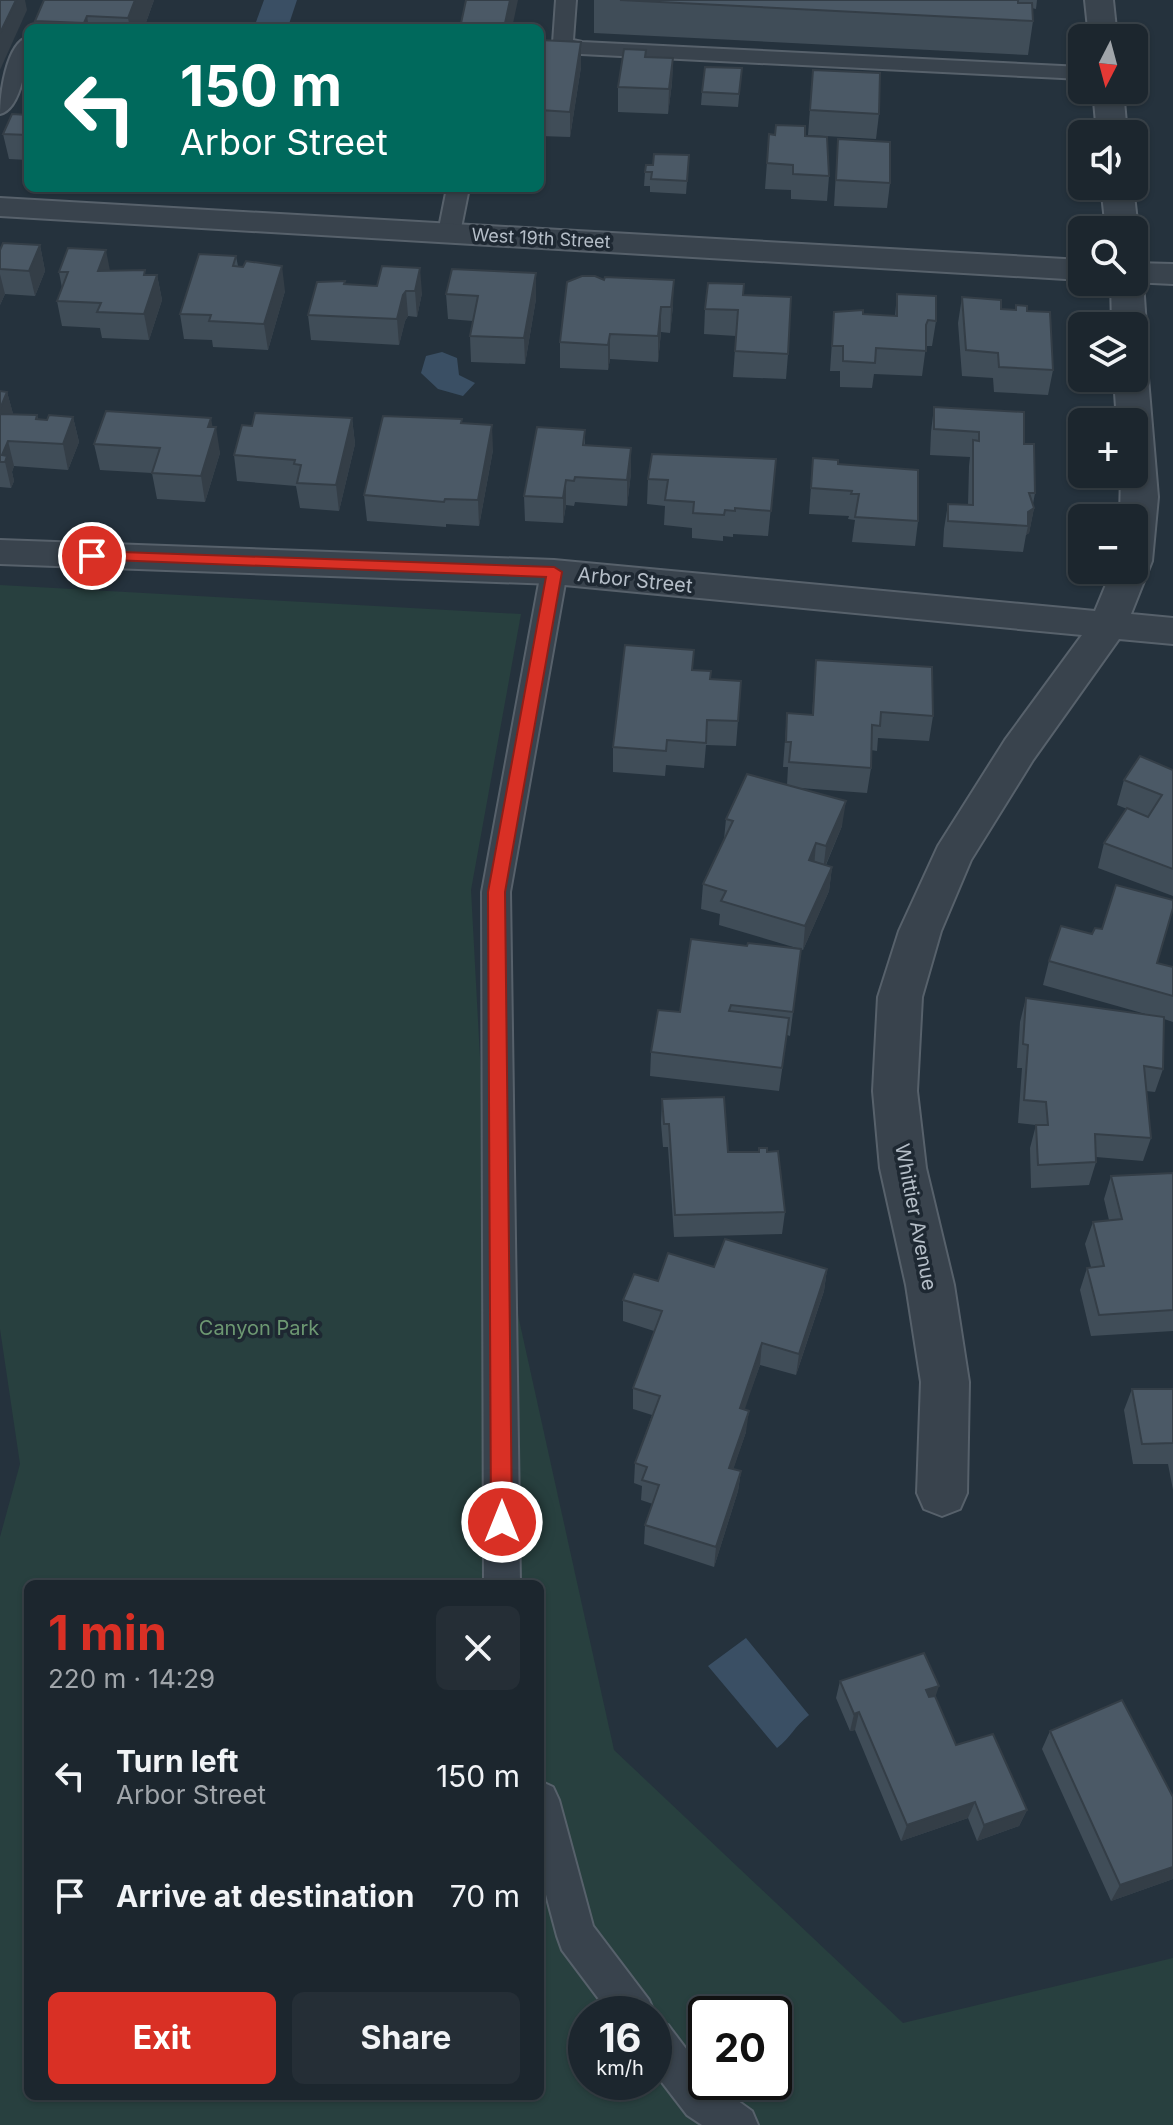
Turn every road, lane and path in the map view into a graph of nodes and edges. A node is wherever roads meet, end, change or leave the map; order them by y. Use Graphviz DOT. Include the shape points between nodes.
graph roads {
  1 [pos="566,0"];
  2 [pos="1099,0"];
  3 [pos="1102,24"];
  4 [pos="24,52"];
  5 [pos="1068,72"];
  6 [pos="0,108"];
  7 [pos="457,192"];
  8 [pos="0,207"];
  9 [pos="449,233"];
  10 [pos="1068,269"];
  11 [pos="1148,273"];
  12 [pos="1173,274"];
  13 [pos="1132,392"];
  14 [pos="1139,504"];
  15 [pos="0,552"];
  16 [pos="554,572"];
  17 [pos="1124,584"];
  18 [pos="1108,626"];
  19 [pos="1173,631"];
  20 [pos="942,1493"];
  21 [pos="502,1580"];
  22 [pos="544,1815"];
  23 [pos="621,1996"];
  24 [pos="672,2063"];
  25 [pos="738,2125"];
  1 -- 5 [label="lane" via="563,43 581,48"];
  2 -- 3 [label="street"];
  4 -- 6 [label="lane"];
  7 -- 9 [label="lane"];
  8 -- 9 [label="street, West 19th Street"];
  9 -- 10 [label="street, West 19th Street"];
  11 -- 12 [label="street"];
  13 -- 14 [label="street"];
  15 -- 16 [label="street, Arbor Street"];
  16 -- 18 [label="street, Arbor Street"];
  16 -- 21 [label="lane" via="496,892"];
  17 -- 18 [label="street, Whittier Avenue"];
  18 -- 19 [label="street, Arbor Street"];
  18 -- 20 [label="street, Whittier Avenue" via="1019,750 952,857 920,931 900,997 895,1091 903,1168 945,1382"];
  22 -- 23 [label="lane" via="576,1936"];
  24 -- 25 [label="lane" via="701,2101"];
}
